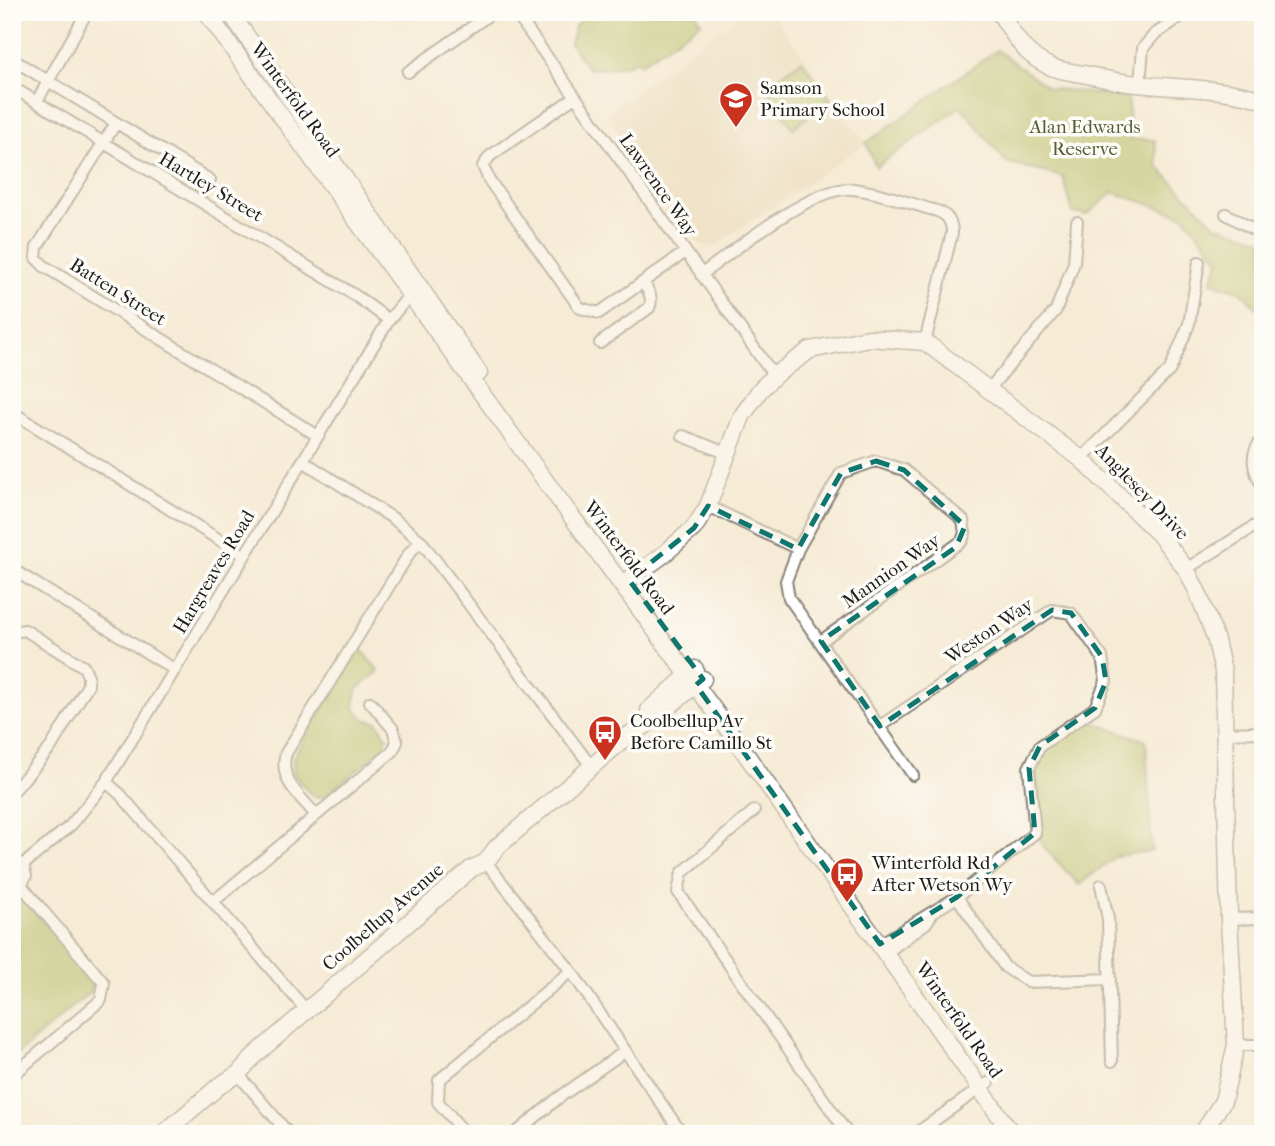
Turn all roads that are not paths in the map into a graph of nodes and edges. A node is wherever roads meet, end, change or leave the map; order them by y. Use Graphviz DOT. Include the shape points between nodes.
graph roads {
  1 [pos="87,12"];
  2 [pos="206,12"];
  3 [pos="230,12"];
  4 [pos="493,12"];
  5 [pos="515,12"];
  6 [pos="990,12"];
  7 [pos="999,12"];
  8 [pos="1187,12"];
  9 [pos="13,61"];
  10 [pos="408,72"];
  11 [pos="1105,80"];
  12 [pos="47,81"];
  13 [pos="1140,83"];
  14 [pos="12,87"];
  15 [pos="575,97"];
  16 [pos="1263,100"];
  17 [pos="37,101"];
  18 [pos="116,123"];
  19 [pos="103,142"];
  20 [pos="210,180"];
  21 [pos="1226,214"];
  22 [pos="1077,222"];
  23 [pos="1263,235"];
  24 [pos="684,253"];
  25 [pos="1199,262"];
  26 [pos="701,275"];
  27 [pos="643,282"];
  28 [pos="414,289"];
  29 [pos="389,320"];
  30 [pos="926,342"];
  31 [pos="600,343"];
  32 [pos="774,376"];
  33 [pos="990,388"];
  34 [pos="12,412"];
  35 [pos="318,436"];
  36 [pos="683,436"];
  37 [pos="1263,439"];
  38 [pos="726,453"];
  39 [pos="1081,458"];
  40 [pos="303,461"];
  41 [pos="1263,486"];
  42 [pos="708,506"];
  43 [pos="1263,521"];
  44 [pos="421,541"];
  45 [pos="798,549"];
  46 [pos="244,555"];
  47 [pos="12,569"];
  48 [pos="1185,569"];
  49 [pos="623,578"];
  50 [pos="12,632"];
  51 [pos="821,641"];
  52 [pos="175,670"];
  53 [pos="696,677"];
  54 [pos="370,702"];
  55 [pos="880,726"];
  56 [pos="1263,732"];
  57 [pos="1225,733"];
  58 [pos="591,766"];
  59 [pos="913,775"];
  60 [pos="106,782"];
  61 [pos="12,793"];
  62 [pos="754,811"];
  63 [pos="316,815"];
  64 [pos="18,862"];
  65 [pos="486,862"];
  66 [pos="1101,885"];
  67 [pos="16,887"];
  68 [pos="957,897"];
  69 [pos="214,901"];
  70 [pos="1263,918"];
  71 [pos="1229,919"];
  72 [pos="886,946"];
  73 [pos="571,971"];
  74 [pos="1110,979"];
  75 [pos="307,1011"];
  76 [pos="1236,1045"];
  77 [pos="1263,1045"];
  78 [pos="625,1051"];
  79 [pos="1112,1061"];
  80 [pos="238,1074"];
  81 [pos="12,1076"];
  82 [pos="984,1086"];
  83 [pos="680,1133"];
  84 [pos="163,1134"];
  85 [pos="289,1134"];
  86 [pos="466,1134"];
  87 [pos="515,1134"];
  88 [pos="848,1134"];
  89 [pos="915,1134"];
  90 [pos="1012,1134"];
  91 [pos="1023,1134"];
  92 [pos="1202,1134"];
  1 -- 12 [label="street"];
  2 -- 28 [label="street, Winterfold Road"];
  3 -- 28 [label="street, Winterfold Road"];
  4 -- 10 [label="street"];
  5 -- 15 [label="street, Lawrence Way"];
  6 -- 11 [label="street" via="1021,56 1047,74 1098,85"];
  7 -- 11 [label="street" via="1027,51 1050,67"];
  8 -- 13 [label="street" via="1143,48"];
  9 -- 12 [label="street, Hartley Street"];
  11 -- 13 [label="street"];
  12 -- 17 [label="street"];
  12 -- 18 [label="street, Hartley Street"];
  13 -- 16 [label="street" via="1232,92"];
  14 -- 17 [label="street, Hartley Street"];
  15 -- 24 [label="street, Lawrence Way"];
  15 -- 27 [label="street" via="490,156 483,166 487,177 580,308 599,313"];
  17 -- 19 [label="street, Hartley Street"];
  18 -- 19 [label="street, Batten Street"];
  18 -- 20 [label="street, Hartley Street"];
  19 -- 29 [label="street, Hartley Street"];
  19 -- 35 [label="street, Batten Street" via="37,247 36,258"];
  21 -- 23 [label="street"];
  22 -- 33 [label="street" via="1074,263 1056,310"];
  24 -- 26 [label="street, Lawrence Way"];
  24 -- 27 [label="street"];
  25 -- 39 [label="street" via="1189,324 1170,370"];
  26 -- 30 [label="street" via="806,201 836,190 852,189 937,211 950,220 952,233"];
  26 -- 32 [label="street, Lawrence Way"];
  27 -- 31 [label="street" via="651,296 649,308"];
  28 -- 29 [label="street, Hargreaves Road"];
  28 -- 49 [label="street, Winterfold Road"];
  29 -- 35 [label="street, Hargreaves Road"];
  30 -- 32 [label="street" via="869,338 810,350"];
  30 -- 33 [label="street, Anglesey Drive"];
  32 -- 38 [label="street" via="742,416"];
  33 -- 39 [label="street, Anglesey Drive"];
  34 -- 46 [label="street"];
  35 -- 40 [label="street, Hargreaves Road"];
  36 -- 38 [label="street"];
  37 -- 41 [label="street" via="1252,458"];
  38 -- 42 [label="street"];
  39 -- 48 [label="street, Anglesey Drive" via="1159,534"];
  40 -- 44 [label="street"];
  40 -- 46 [label="street, Hargreaves Road"];
  42 -- 45 [label="street"];
  42 -- 49 [label="street" via="694,528 672,545 659,548"];
  43 -- 48 [label="street"];
  44 -- 58 [label="street"];
  44 -- 63 [label="street" via="286,753 284,775"];
  45 -- 51 [label="street, Mannion Way" via="786,581 789,598"];
  45 -- 51 [label="street, Mannion Way" via="841,473 876,461 904,470 958,513 965,526 956,547"];
  46 -- 52 [label="street, Hargreaves Road"];
  47 -- 52 [label="street"];
  48 -- 57 [label="street, Anglesey Drive" via="1215,637 1223,671"];
  49 -- 53 [label="street, Winterfold Road"];
  50 -- 61 [label="street" via="25,630 84,667 88,676 88,685 51,747"];
  51 -- 55 [label="street, Mannion Way"];
  52 -- 60 [label="street, Hargreaves Road"];
  53 -- 58 [label="street, Coolbellup Avenue" via="637,721 630,734"];
  53 -- 72 [label="street, Winterfold Road"];
  54 -- 63 [label="street" via="393,729 397,742"];
  55 -- 59 [label="street, Mannion Way"];
  55 -- 68 [label="street, Weston Way" via="1052,610 1071,613 1102,657 1106,681 1095,708 1040,746 1029,768 1035,833"];
  56 -- 57 [label="street"];
  57 -- 71 [label="street, Anglesey Drive"];
  58 -- 65 [label="street, Coolbellup Avenue" via="496,848"];
  60 -- 64 [label="street, Hargreaves Road" via="71,825"];
  60 -- 69 [label="street"];
  62 -- 88 [label="street" via="682,873 678,892"];
  63 -- 69 [label="street"];
  64 -- 67 [label="street" via="26,876"];
  65 -- 73 [label="street"];
  65 -- 75 [label="street, Coolbellup Avenue" via="471,869"];
  66 -- 74 [label="street" via="1108,919"];
  67 -- 81 [label="street" via="104,983 101,1000"];
  68 -- 72 [label="street, Weston Way" via="922,916"];
  68 -- 74 [label="street" via="1005,967 1028,982"];
  69 -- 75 [label="street"];
  70 -- 71 [label="street"];
  71 -- 76 [label="street, Anglesey Drive"];
  72 -- 82 [label="street, Winterfold Road"];
  73 -- 78 [label="street"];
  73 -- 86 [label="street" via="439,1080 438,1102"];
  74 -- 79 [label="street"];
  75 -- 80 [label="street, Coolbellup Avenue"];
  76 -- 77 [label="street"];
  76 -- 92 [label="street, Anglesey Drive" via="1223,1101"];
  78 -- 83 [label="street"];
  78 -- 87 [label="street"];
  80 -- 84 [label="street, Coolbellup Avenue"];
  80 -- 85 [label="street"];
  82 -- 89 [label="street"];
  82 -- 90 [label="street, Winterfold Road"];
  82 -- 91 [label="street, Winterfold Road"];
}
